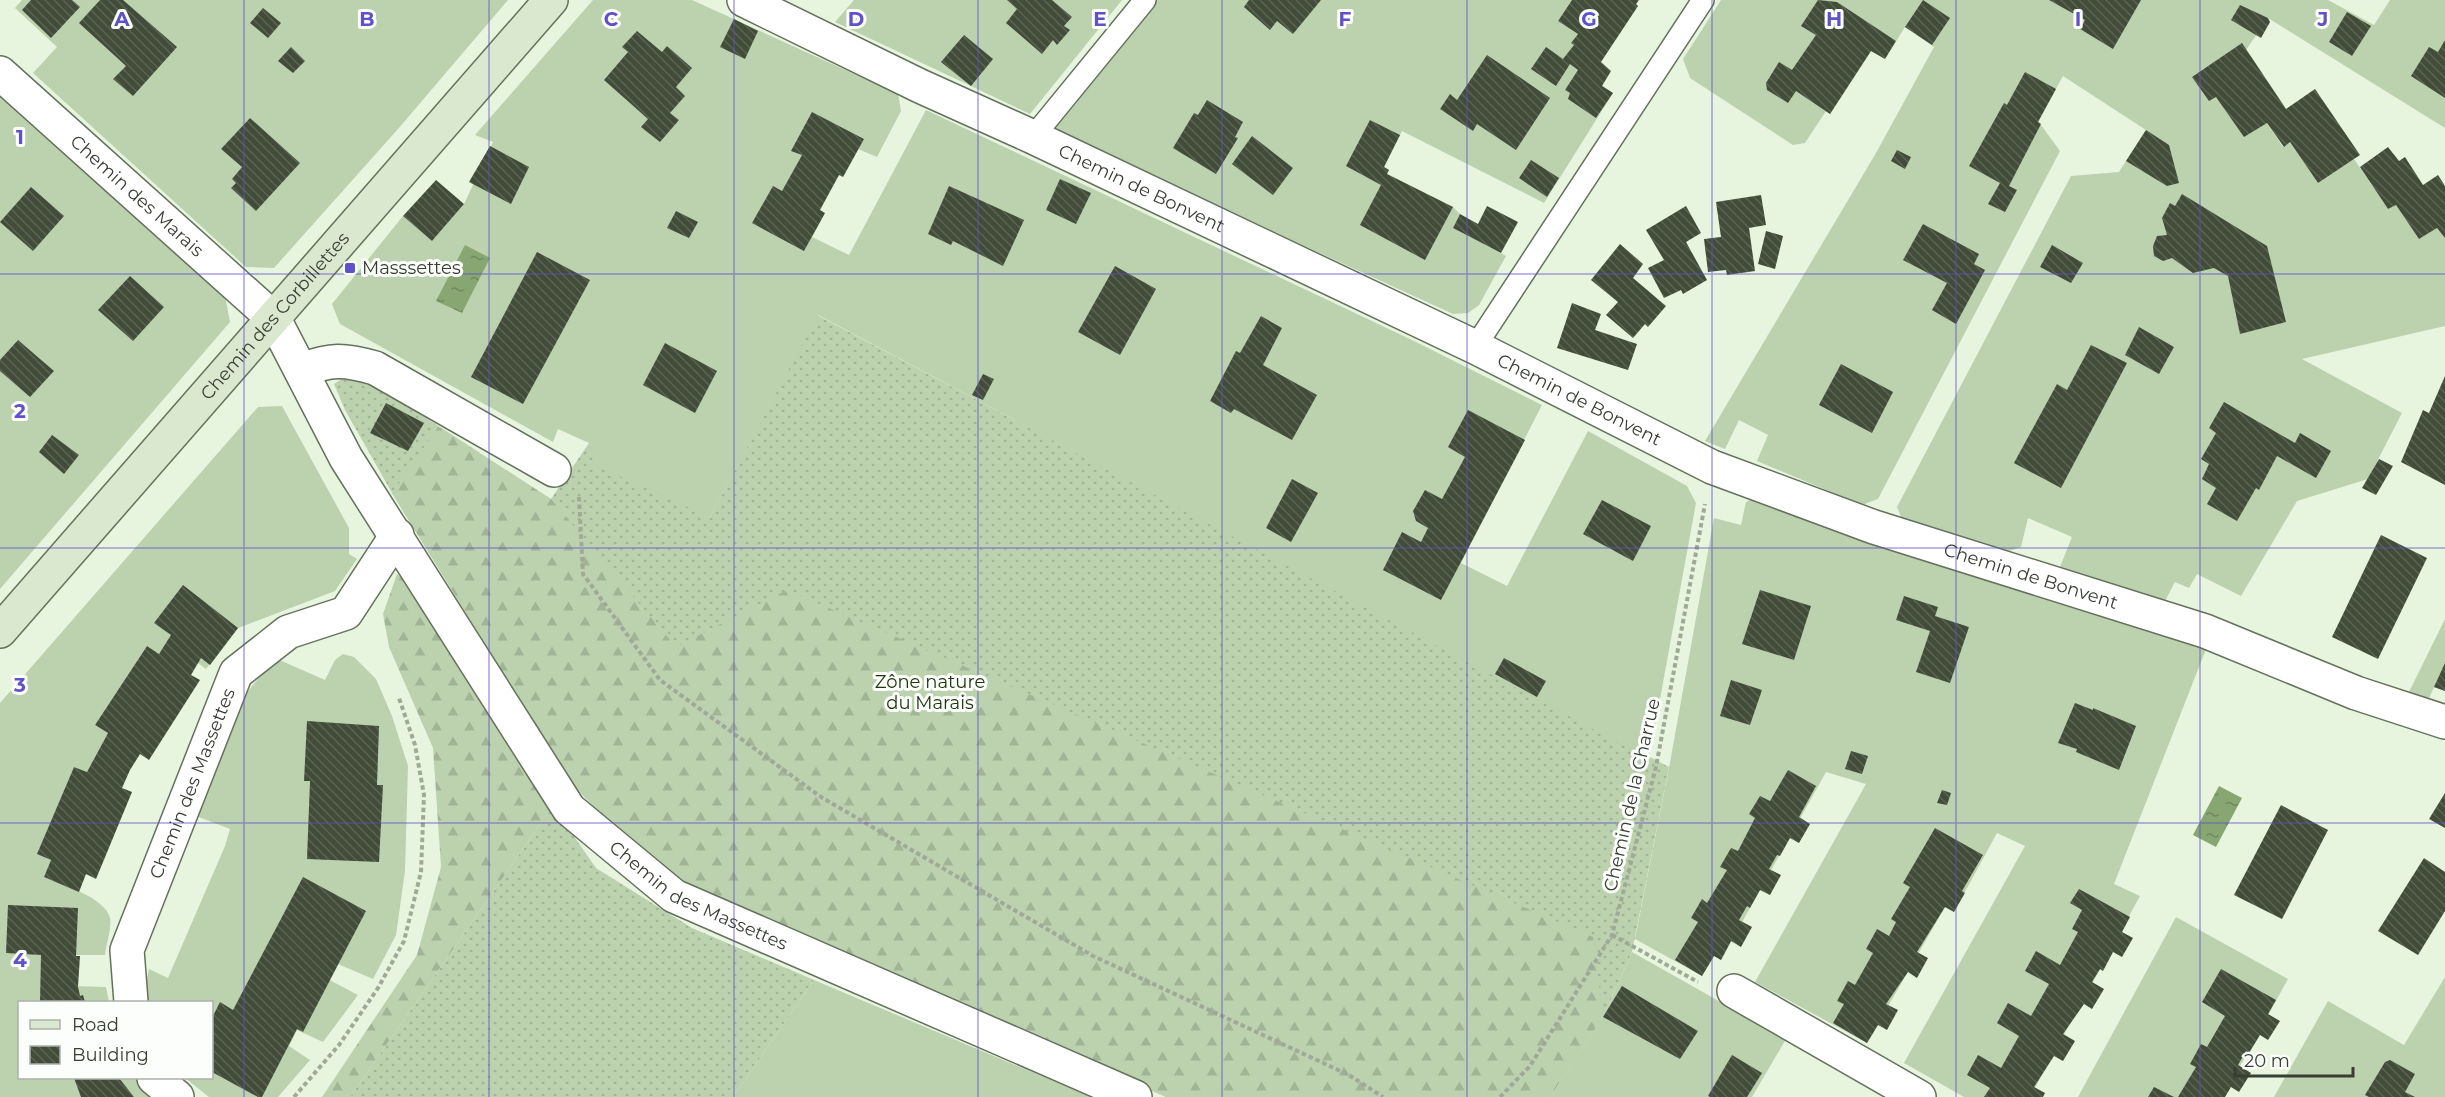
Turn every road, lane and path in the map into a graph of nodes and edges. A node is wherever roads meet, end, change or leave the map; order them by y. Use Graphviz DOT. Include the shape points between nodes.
graph roads {
  1 [pos="551,0"];
  2 [pos="744,0"];
  3 [pos="1144,0"];
  4 [pos="1703,0"];
  5 [pos="0,73"];
  6 [pos="1034,137"];
  7 [pos="274,319"];
  8 [pos="1475,347"];
  9 [pos="302,370"];
  10 [pos="1712,467"];
  11 [pos="554,470"];
  12 [pos="397,535"];
  13 [pos="0,631"];
  14 [pos="399,699"];
  15 [pos="2445,722"];
  16 [pos="1612,935"];
  17 [pos="1734,991"];
  18 [pos="131,1001"];
  19 [pos="156,1079"];
  20 [pos="177,1097"];
  21 [pos="294,1097"];
  22 [pos="1136,1097"];
  23 [pos="1383,1097"];
  24 [pos="1500,1097"];
  25 [pos="1919,1097"];
  1 -- 7 [label="street, Chemin des Corbillettes"];
  2 -- 6 [label="street, Chemin de Bonvent"];
  3 -- 6 [label="lane"];
  4 -- 8 [label="lane"];
  5 -- 7 [label="street, Chemin des Marais"];
  6 -- 8 [label="street, Chemin de Bonvent"];
  7 -- 9 [label="street, Chemin des Massettes"];
  7 -- 13 [label="street, Chemin des Corbillettes"];
  8 -- 10 [label="street, Chemin de Bonvent"];
  9 -- 11 [label="street" via="326,361 351,361 375,368"];
  9 -- 12 [label="street, Chemin des Massettes" via="346,458"];
  10 -- 15 [label="street, Chemin de Bonvent" via="1874,527 2205,631 2356,693"];
  10 -- 16 [label="path, Chemin de la Charrue" via="1656,767"];
  11 -- 23 [label="path" via="579,490 583,574 660,680 821,797 1093,956 1349,1075"];
  12 -- 18 [label="street, Chemin des Massettes" via="346,613 288,632 236,673 128,950"];
  12 -- 22 [label="street, Chemin des Massettes" via="569,809 674,896"];
  14 -- 21 [label="path" via="415,745 424,795 421,872 404,941 372,998 339,1045"];
  16 -- 17 [label="path" via="1718,993"];
  16 -- 24 [label="path, Chemin de la Charrue" via="1530,1066"];
  17 -- 25 [label="street"];
  19 -- 20 [label="street"];
}
